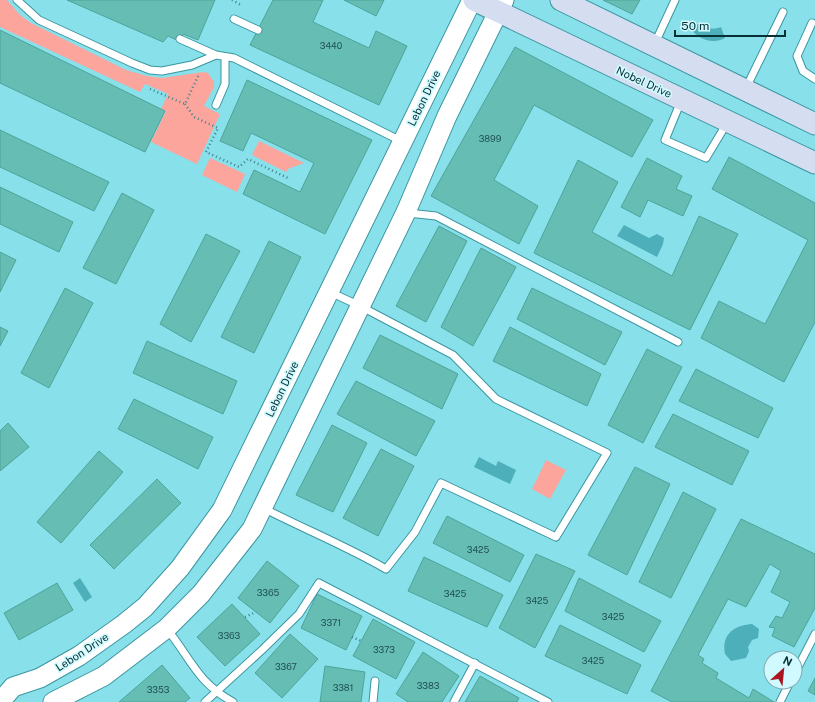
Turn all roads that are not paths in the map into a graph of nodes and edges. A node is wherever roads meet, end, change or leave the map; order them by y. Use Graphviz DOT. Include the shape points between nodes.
graph roads {
  1 [pos="17,0"];
  2 [pos="473,0"];
  3 [pos="561,0"];
  4 [pos="675,0"];
  5 [pos="501,6"];
  6 [pos="783,12"];
  7 [pos="234,19"];
  8 [pos="812,23"];
  9 [pos="258,30"];
  10 [pos="180,39"];
  11 [pos="654,45"];
  12 [pos="216,55"];
  13 [pos="225,57"];
  14 [pos="815,79"];
  15 [pos="745,90"];
  16 [pos="682,99"];
  17 [pos="216,105"];
  18 [pos="814,120"];
  19 [pos="729,121"];
  20 [pos="403,142"];
  21 [pos="815,163"];
  22 [pos="406,212"];
  23 [pos="330,292"];
  24 [pos="360,306"];
  25 [pos="678,342"];
  26 [pos="262,508"];
  27 [pos="167,628"];
  28 [pos="815,634"];
  29 [pos="803,657"];
  30 [pos="475,663"];
  31 [pos="376,681"];
  32 [pos="786,690"];
  33 [pos="216,692"];
  34 [pos="0,702"];
  35 [pos="52,702"];
  36 [pos="205,702"];
  37 [pos="233,702"];
  38 [pos="373,702"];
  39 [pos="454,702"];
  40 [pos="548,702"];
  41 [pos="780,702"];
  1 -- 12 [label="lane" via="39,20 143,68 162,71 192,65"];
  2 -- 5 [label="main road, Nobel Drive"];
  2 -- 20 [label="street, Lebon Drive"];
  3 -- 11 [label="main road"];
  4 -- 11 [label="lane"];
  5 -- 16 [label="main road, Nobel Drive"];
  5 -- 22 [label="street" via="447,116"];
  6 -- 15 [label="lane"];
  7 -- 9 [label="lane"];
  8 -- 14 [label="lane" via="797,56 803,71"];
  10 -- 12 [label="lane"];
  11 -- 15 [label="main road"];
  12 -- 13 [label="lane"];
  13 -- 17 [label="lane" via="225,84"];
  13 -- 20 [label="lane" via="234,58"];
  15 -- 18 [label="main road"];
  16 -- 19 [label="main road, Nobel Drive"];
  16 -- 19 [label="lane" via="665,140 706,158"];
  19 -- 21 [label="main road, Nobel Drive"];
  20 -- 23 [label="street, Lebon Drive"];
  22 -- 24 [label="street"];
  22 -- 25 [label="lane" via="436,216"];
  23 -- 24 [label="lane"];
  23 -- 34 [label="street, Lebon Drive" via="222,510 180,568 145,607 124,624 79,656 40,678 13,687"];
  24 -- 26 [label="street"];
  24 -- 26 [label="lane" via="453,355 496,399 607,453 556,538 442,483 415,532 386,569 350,549"];
  26 -- 27 [label="street" via="252,529 202,594"];
  27 -- 33 [label="lane" via="199,676"];
  27 -- 35 [label="street" via="104,676"];
  28 -- 29 [label="lane"];
  30 -- 33 [label="lane" via="319,582 299,614"];
  30 -- 39 [label="lane"];
  30 -- 40 [label="lane"];
  31 -- 38 [label="lane"];
  32 -- 41 [label="lane"];
  33 -- 36 [label="lane"];
  33 -- 37 [label="lane"];
}
